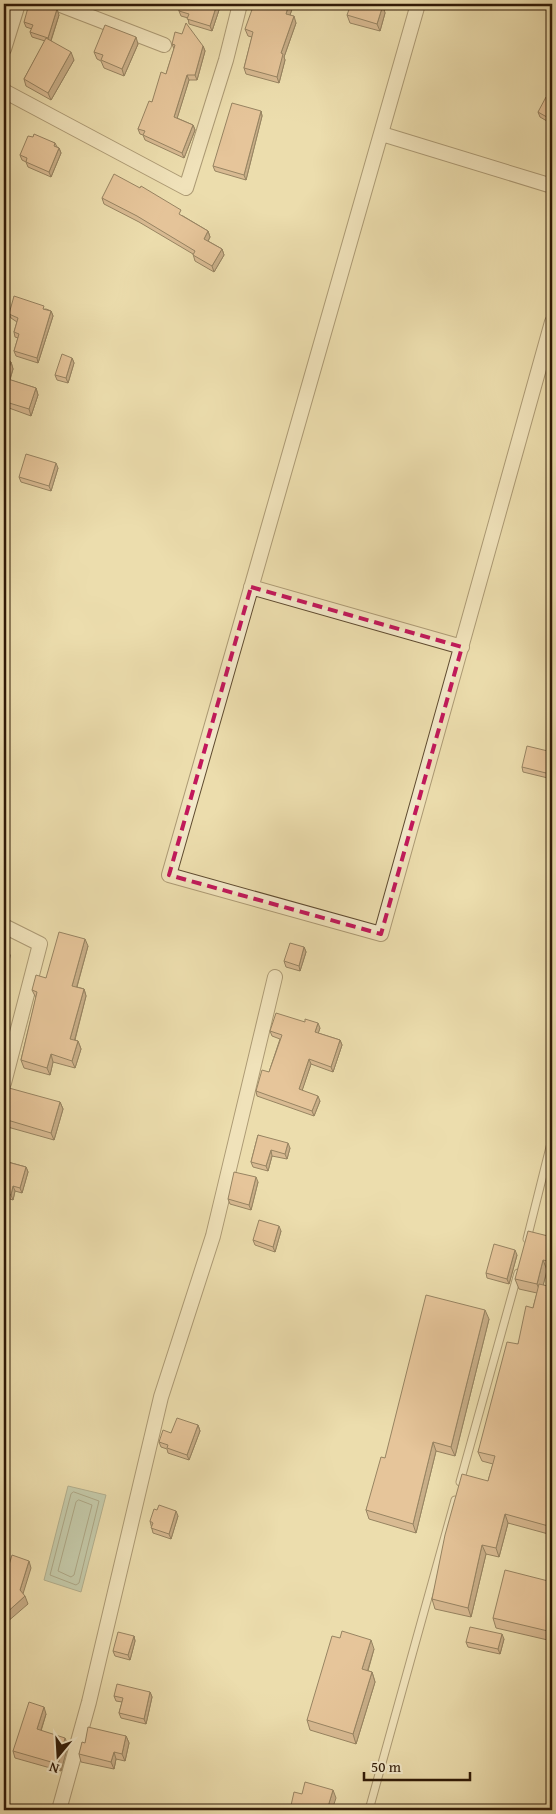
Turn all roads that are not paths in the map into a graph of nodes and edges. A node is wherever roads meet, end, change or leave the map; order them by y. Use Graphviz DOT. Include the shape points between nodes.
graph roads {
  1 [pos="18,4"];
  2 [pos="58,4"];
  3 [pos="240,4"];
  4 [pos="418,4"];
  5 [pos="164,45"];
  6 [pos="4,49"];
  7 [pos="4,91"];
  8 [pos="382,134"];
  9 [pos="552,186"];
  10 [pos="552,322"];
  11 [pos="250,587"];
  12 [pos="462,647"];
  13 [pos="4,926"];
  14 [pos="275,977"];
  15 [pos="4,1083"];
  16 [pos="552,1139"];
  17 [pos="524,1251"];
  18 [pos="521,1260"];
  19 [pos="458,1486"];
  20 [pos="456,1495"];
  21 [pos="59,1810"];
  22 [pos="369,1810"];
  1 -- 6 [label="street"];
  2 -- 5 [label="street"];
  3 -- 7 [label="street" via="186,188"];
  4 -- 8 [label="street"];
  8 -- 9 [label="street"];
  8 -- 11 [label="street"];
  10 -- 12 [label="street"];
  11 -- 12 [label="street"];
  11 -- 12 [label="street" via="169,875 381,934"];
  13 -- 15 [label="street" via="40,944"];
  14 -- 21 [label="street" via="213,1236 161,1397 89,1702"];
  16 -- 17 [label="lane"];
  18 -- 19 [label="lane"];
  20 -- 22 [label="lane"];
}
